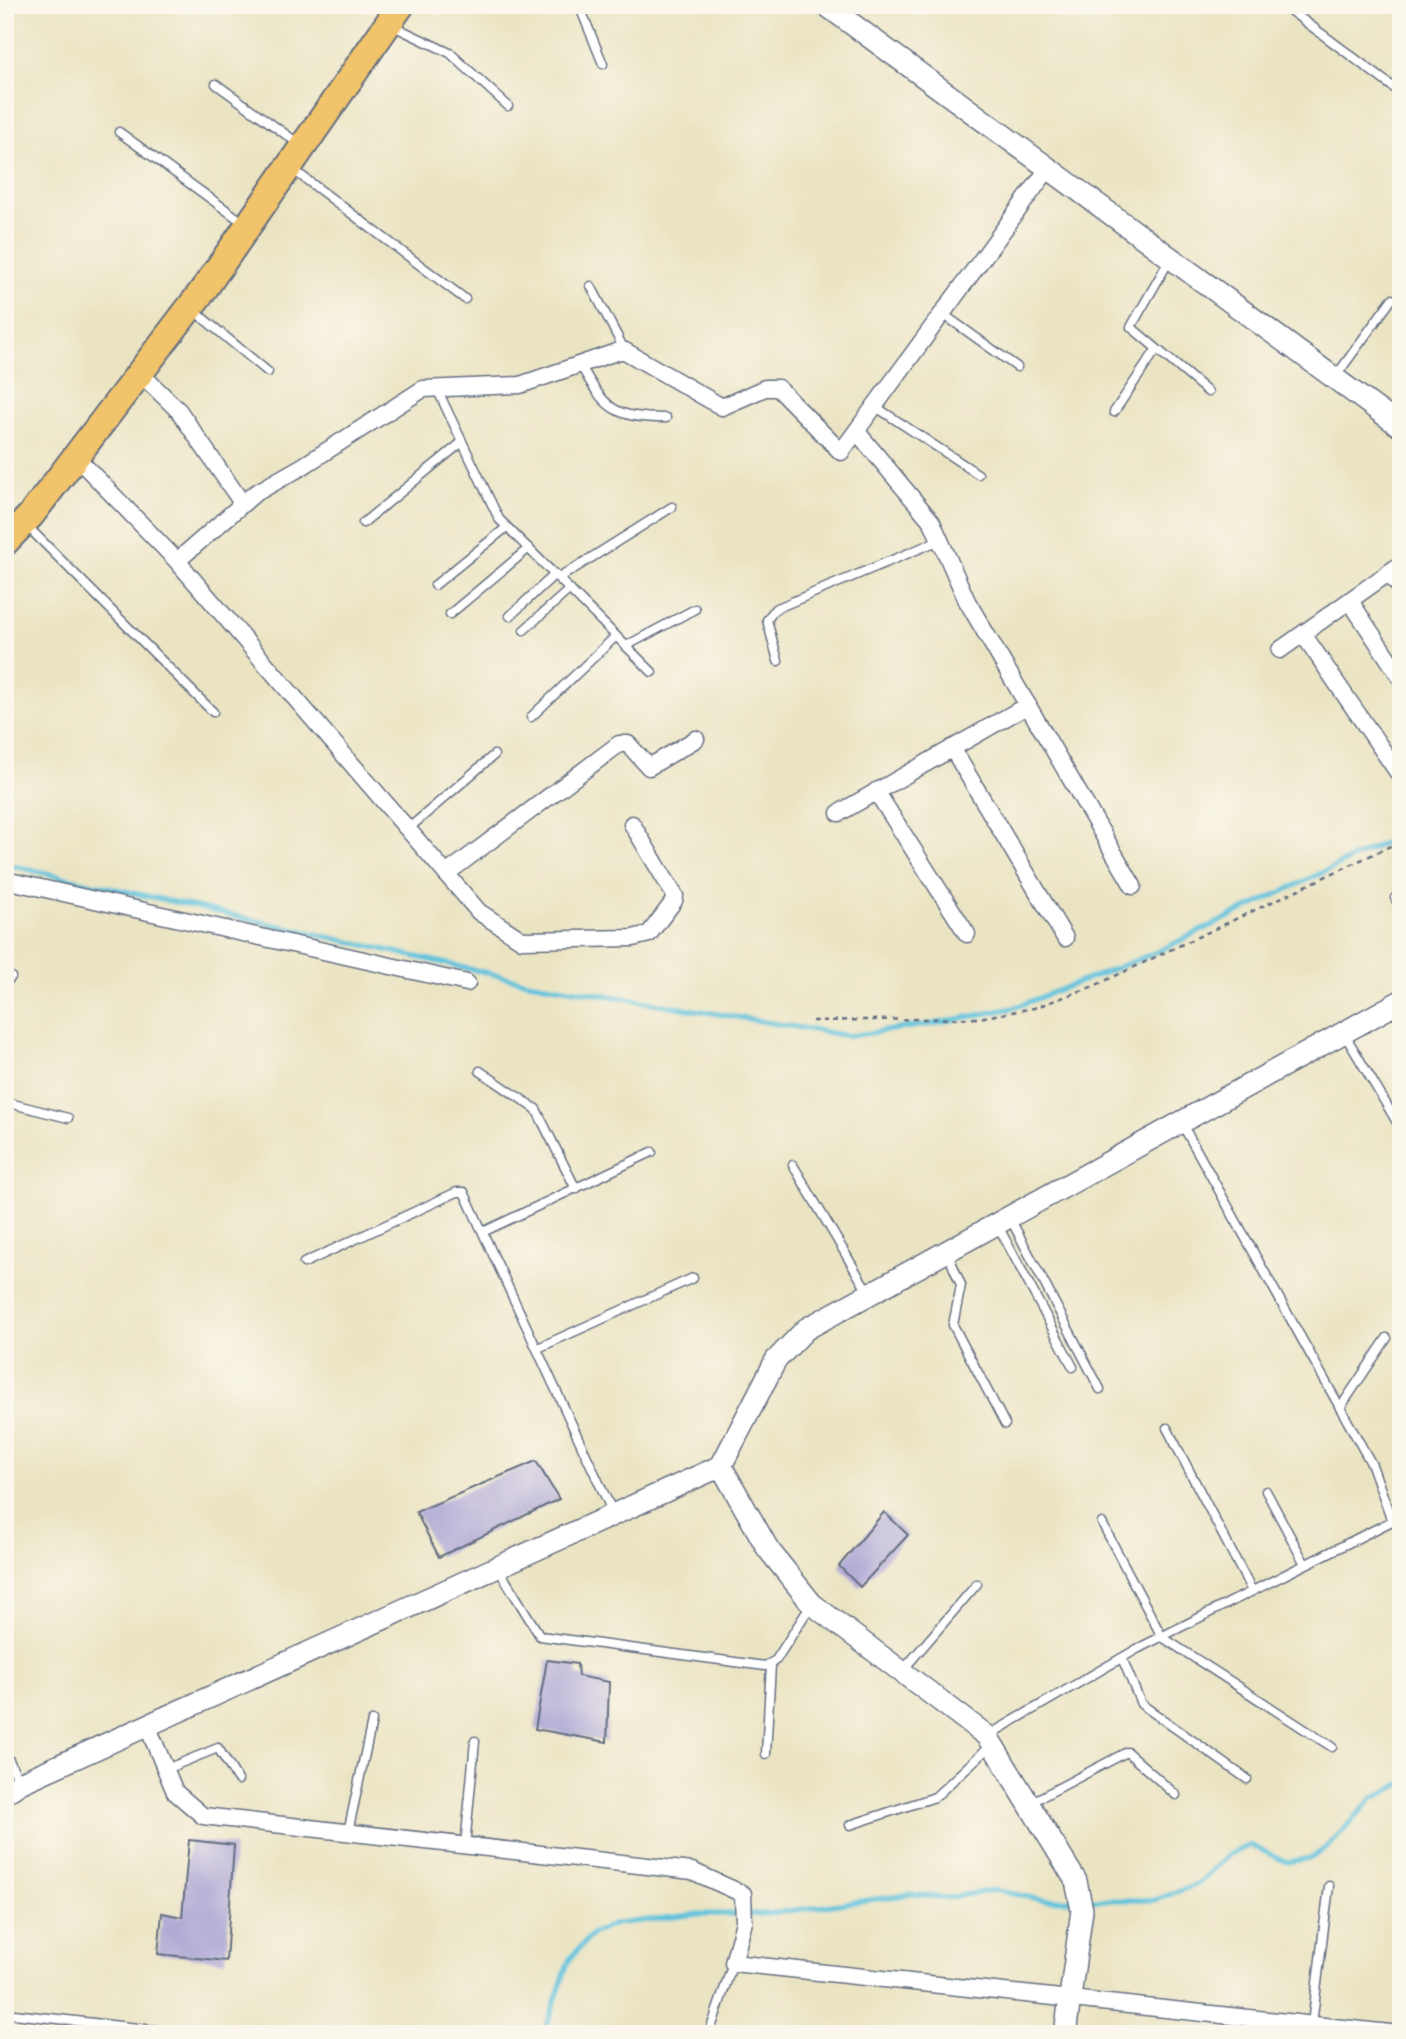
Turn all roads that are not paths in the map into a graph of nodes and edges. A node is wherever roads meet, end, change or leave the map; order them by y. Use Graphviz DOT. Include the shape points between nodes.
graph roads {
  1 [pos="579,5"];
  2 [pos="826,5"];
  3 [pos="1283,5"];
  4 [pos="395,11"];
  5 [pos="603,64"];
  6 [pos="216,84"];
  7 [pos="1401,93"];
  8 [pos="508,106"];
  9 [pos="119,132"];
  10 [pos="296,156"];
  11 [pos="1048,169"];
  12 [pos="248,226"];
  13 [pos="1170,258"];
  14 [pos="591,286"];
  15 [pos="465,299"];
  16 [pos="1392,299"];
  17 [pos="190,307"];
  18 [pos="943,314"];
  19 [pos="1156,350"];
  20 [pos="625,351"];
  21 [pos="580,364"];
  22 [pos="1017,368"];
  23 [pos="268,372"];
  24 [pos="140,373"];
  25 [pos="1334,378"];
  26 [pos="436,387"];
  27 [pos="1208,392"];
  28 [pos="876,407"];
  29 [pos="1114,412"];
  30 [pos="666,418"];
  31 [pos="1401,427"];
  32 [pos="858,433"];
  33 [pos="461,443"];
  34 [pos="76,457"];
  35 [pos="978,474"];
  36 [pos="242,503"];
  37 [pos="672,507"];
  38 [pos="24,523"];
  39 [pos="363,523"];
  40 [pos="507,527"];
  41 [pos="940,540"];
  42 [pos="5,542"];
  43 [pos="529,548"];
  44 [pos="177,561"];
  45 [pos="1396,569"];
  46 [pos="557,576"];
  47 [pos="435,585"];
  48 [pos="570,589"];
  49 [pos="1401,589"];
  50 [pos="1350,601"];
  51 [pos="695,609"];
  52 [pos="450,614"];
  53 [pos="510,616"];
  54 [pos="524,630"];
  55 [pos="1303,634"];
  56 [pos="617,636"];
  57 [pos="626,646"];
  58 [pos="1280,650"];
  59 [pos="778,661"];
  60 [pos="652,672"];
  61 [pos="1401,678"];
  62 [pos="1028,705"];
  63 [pos="214,712"];
  64 [pos="531,717"];
  65 [pos="696,739"];
  66 [pos="952,748"];
  67 [pos="494,755"];
  68 [pos="1401,777"];
  69 [pos="876,791"];
  70 [pos="839,813"];
  71 [pos="632,824"];
  72 [pos="408,829"];
  73 [pos="446,874"];
  74 [pos="5,880"];
  75 [pos="1133,886"];
  76 [pos="1395,898"];
  77 [pos="1401,908"];
  78 [pos="967,934"];
  79 [pos="1065,938"];
  80 [pos="467,983"];
  81 [pos="1400,1005"];
  82 [pos="1344,1033"];
  83 [pos="480,1072"];
  84 [pos="5,1102"];
  85 [pos="68,1118"];
  86 [pos="1182,1124"];
  87 [pos="1401,1129"];
  88 [pos="652,1152"];
  89 [pos="793,1165"];
  90 [pos="576,1189"];
  91 [pos="1003,1220"];
  92 [pos="485,1231"];
  93 [pos="947,1252"];
  94 [pos="304,1263"];
  95 [pos="693,1278"];
  96 [pos="869,1294"];
  97 [pos="1387,1338"];
  98 [pos="538,1348"];
  99 [pos="1073,1367"];
  100 [pos="1100,1389"];
  101 [pos="1340,1408"];
  102 [pos="1005,1424"];
  103 [pos="1167,1428"];
  104 [pos="721,1466"];
  105 [pos="1266,1491"];
  106 [pos="1401,1511"];
  107 [pos="614,1516"];
  108 [pos="1392,1521"];
  109 [pos="1102,1523"];
  110 [pos="1305,1564"];
  111 [pos="498,1568"];
  112 [pos="977,1584"];
  113 [pos="1252,1591"];
  114 [pos="812,1604"];
  115 [pos="1162,1637"];
  116 [pos="1122,1658"];
  117 [pos="771,1665"];
  118 [pos="901,1672"];
  119 [pos="372,1721"];
  120 [pos="147,1725"];
  121 [pos="990,1740"];
  122 [pos="475,1741"];
  123 [pos="1332,1747"];
  124 [pos="5,1752"];
  125 [pos="766,1754"];
  126 [pos="166,1769"];
  127 [pos="1247,1779"];
  128 [pos="238,1780"];
  129 [pos="13,1788"];
  130 [pos="1176,1794"];
  131 [pos="1028,1804"];
  132 [pos="850,1825"];
  133 [pos="348,1832"];
  134 [pos="465,1846"];
  135 [pos="1328,1886"];
  136 [pos="733,1963"];
  137 [pos="1070,1997"];
  138 [pos="5,2013"];
  139 [pos="1312,2024"];
  140 [pos="191,2034"];
  141 [pos="709,2034"];
  142 [pos="1065,2034"];
  143 [pos="1399,2034"];
  1 -- 5 [label="lane"];
  2 -- 11 [label="street"];
  3 -- 7 [label="lane"];
  4 -- 8 [label="lane"];
  4 -- 10 [label="main road"];
  6 -- 10 [label="lane"];
  9 -- 12 [label="lane"];
  10 -- 12 [label="main road"];
  10 -- 15 [label="lane"];
  11 -- 13 [label="street"];
  11 -- 18 [label="street"];
  12 -- 17 [label="main road"];
  13 -- 19 [label="lane" via="1131,327"];
  13 -- 25 [label="street"];
  14 -- 20 [label="lane"];
  16 -- 25 [label="lane"];
  17 -- 23 [label="lane"];
  17 -- 24 [label="main road"];
  18 -- 22 [label="lane"];
  18 -- 28 [label="street"];
  19 -- 27 [label="lane"];
  19 -- 29 [label="lane"];
  20 -- 21 [label="street"];
  20 -- 32 [label="street" via="722,407 772,386 778,388 841,452"];
  21 -- 26 [label="street" via="520,385"];
  21 -- 30 [label="lane" via="599,396 624,415"];
  24 -- 34 [label="main road"];
  24 -- 36 [label="street" via="179,411"];
  25 -- 31 [label="street"];
  26 -- 33 [label="lane"];
  26 -- 36 [label="street" via="423,389"];
  28 -- 32 [label="street"];
  28 -- 35 [label="lane"];
  32 -- 41 [label="street" via="932,522"];
  33 -- 39 [label="lane"];
  33 -- 40 [label="lane" via="494,511"];
  34 -- 38 [label="main road"];
  34 -- 44 [label="street"];
  36 -- 44 [label="street"];
  37 -- 46 [label="lane"];
  38 -- 42 [label="main road"];
  38 -- 63 [label="lane"];
  40 -- 43 [label="lane"];
  40 -- 47 [label="lane"];
  41 -- 59 [label="lane" via="768,614"];
  41 -- 62 [label="street" via="967,601"];
  43 -- 46 [label="lane"];
  43 -- 52 [label="lane"];
  44 -- 72 [label="street"];
  45 -- 49 [label="street"];
  45 -- 50 [label="street"];
  46 -- 48 [label="lane"];
  46 -- 53 [label="lane"];
  48 -- 54 [label="lane"];
  48 -- 56 [label="lane"];
  50 -- 55 [label="street"];
  50 -- 61 [label="street"];
  51 -- 57 [label="lane"];
  55 -- 58 [label="street"];
  55 -- 68 [label="street"];
  56 -- 57 [label="lane"];
  56 -- 64 [label="lane"];
  57 -- 60 [label="lane"];
  62 -- 66 [label="street"];
  62 -- 75 [label="street"];
  65 -- 73 [label="street" via="649,767 628,744 619,744"];
  66 -- 69 [label="street"];
  66 -- 79 [label="street"];
  67 -- 72 [label="lane"];
  69 -- 70 [label="street"];
  69 -- 78 [label="street"];
  71 -- 73 [label="street" via="675,896 649,934 642,937 522,940 479,912"];
  72 -- 73 [label="street"];
  74 -- 80 [label="street"];
  76 -- 77 [label="lane"];
  81 -- 82 [label="street"];
  82 -- 86 [label="street"];
  82 -- 87 [label="lane"];
  83 -- 90 [label="lane" via="536,1109"];
  84 -- 85 [label="lane"];
  86 -- 91 [label="street"];
  86 -- 101 [label="lane"];
  88 -- 90 [label="lane"];
  89 -- 96 [label="lane"];
  90 -- 92 [label="lane"];
  91 -- 93 [label="street"];
  91 -- 99 [label="lane"];
  91 -- 100 [label="lane"];
  92 -- 94 [label="lane" via="471,1201 464,1192 457,1192"];
  92 -- 98 [label="lane"];
  93 -- 96 [label="street"];
  93 -- 102 [label="lane" via="961,1285 953,1325"];
  95 -- 98 [label="lane"];
  96 -- 104 [label="street" via="806,1329 776,1360"];
  97 -- 101 [label="lane"];
  98 -- 107 [label="lane"];
  101 -- 108 [label="lane" via="1371,1465"];
  103 -- 113 [label="lane"];
  104 -- 107 [label="street"];
  104 -- 114 [label="street" via="768,1549"];
  105 -- 110 [label="lane"];
  106 -- 108 [label="lane"];
  107 -- 111 [label="street"];
  108 -- 110 [label="lane"];
  109 -- 115 [label="lane"];
  110 -- 113 [label="lane"];
  111 -- 117 [label="lane" via="540,1636"];
  111 -- 120 [label="street"];
  112 -- 118 [label="lane"];
  113 -- 115 [label="lane"];
  114 -- 117 [label="lane"];
  114 -- 118 [label="street"];
  115 -- 116 [label="lane"];
  115 -- 123 [label="lane"];
  116 -- 121 [label="lane"];
  116 -- 127 [label="lane" via="1141,1704"];
  117 -- 125 [label="lane"];
  118 -- 121 [label="street"];
  119 -- 133 [label="lane"];
  120 -- 126 [label="street"];
  120 -- 129 [label="street"];
  121 -- 131 [label="street"];
  121 -- 132 [label="lane" via="935,1797"];
  122 -- 134 [label="lane"];
  124 -- 129 [label="lane"];
  126 -- 128 [label="lane" via="218,1748"];
  126 -- 133 [label="street" via="175,1792 203,1816"];
  130 -- 131 [label="lane" via="1127,1752"];
  131 -- 137 [label="street" via="1076,1881 1082,1910"];
  133 -- 134 [label="street"];
  134 -- 136 [label="street" via="692,1871 743,1894 744,1922"];
  135 -- 139 [label="lane"];
  136 -- 137 [label="street"];
  136 -- 141 [label="lane"];
  137 -- 139 [label="street"];
  137 -- 142 [label="street"];
  138 -- 140 [label="lane"];
  139 -- 143 [label="street"];
}
